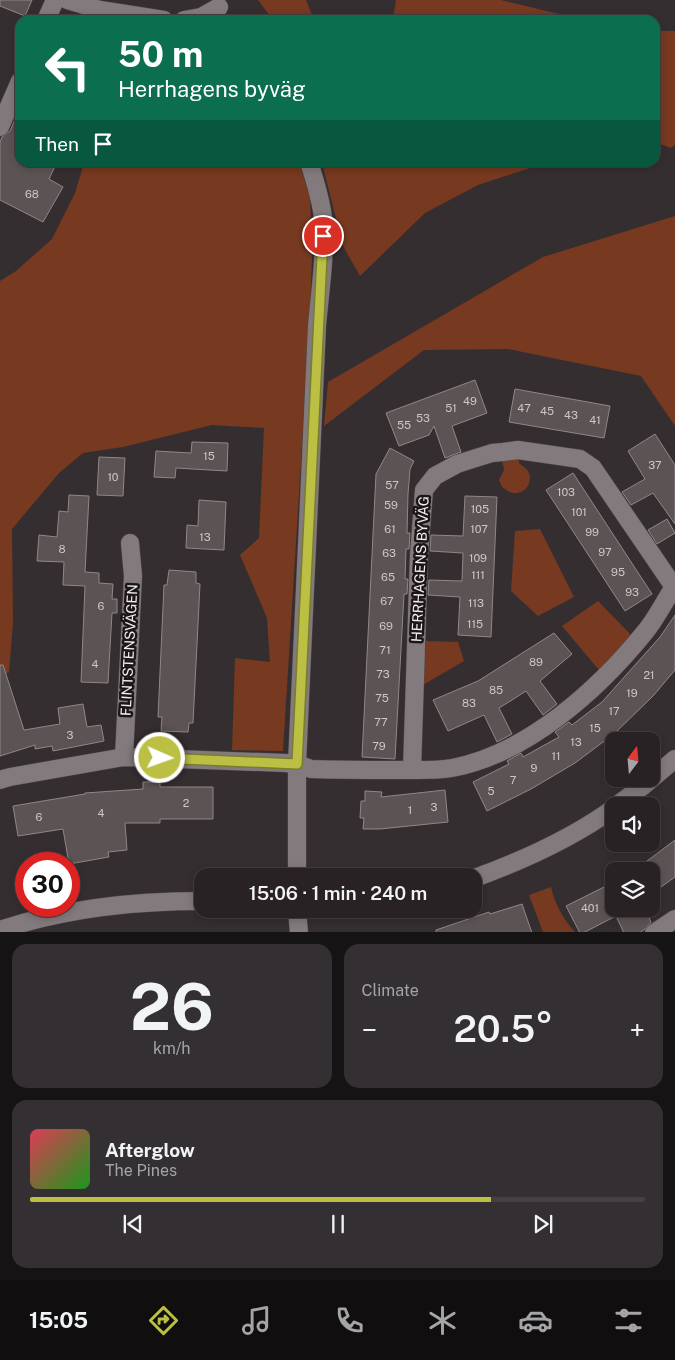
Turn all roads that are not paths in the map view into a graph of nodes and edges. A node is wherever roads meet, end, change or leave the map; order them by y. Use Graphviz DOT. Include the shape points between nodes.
graph roads {
  1 [pos="55,0"];
  2 [pos="66,0"];
  3 [pos="223,9"];
  4 [pos="48,15"];
  5 [pos="132,15"];
  6 [pos="203,15"];
  7 [pos="15,92"];
  8 [pos="0,127"];
  9 [pos="311,167"];
  10 [pos="130,543"];
  11 [pos="124,757"];
  12 [pos="675,759"];
  13 [pos="297,764"];
  14 [pos="412,770"];
  15 [pos="0,780"];
  16 [pos="628,797"];
  17 [pos="605,814"];
  18 [pos="297,868"];
  19 [pos="482,875"];
  20 [pos="194,901"];
  21 [pos="298,918"];
  22 [pos="0,930"];
  23 [pos="299,932"];
  1 -- 4 [label="street"];
  2 -- 5 [label="street"];
  3 -- 6 [label="street"];
  7 -- 8 [label="street"];
  9 -- 13 [label="street" via="323,218 323,255"];
  10 -- 11 [label="street, FLINTSTENSVÄGEN" via="133,576"];
  11 -- 13 [label="street, HERRHAGENS BYVÄG"];
  11 -- 15 [label="street, HERRHAGENS BYVÄG"];
  12 -- 16 [label="street"];
  13 -- 14 [label="street, HERRHAGENS BYVÄG" via="311,769"];
  13 -- 18 [label="street"];
  14 -- 14 [label="street, HERRHAGENS BYVÄG" via="451,768 480,760 507,749 544,727 583,697 618,662 646,631 674,587 593,468 580,459 518,450 492,453 457,464 434,476 424,490"];
  17 -- 19 [label="street" via="551,847"];
  20 -- 22 [label="street" via="84,909 31,919"];
  21 -- 23 [label="street"];
}
